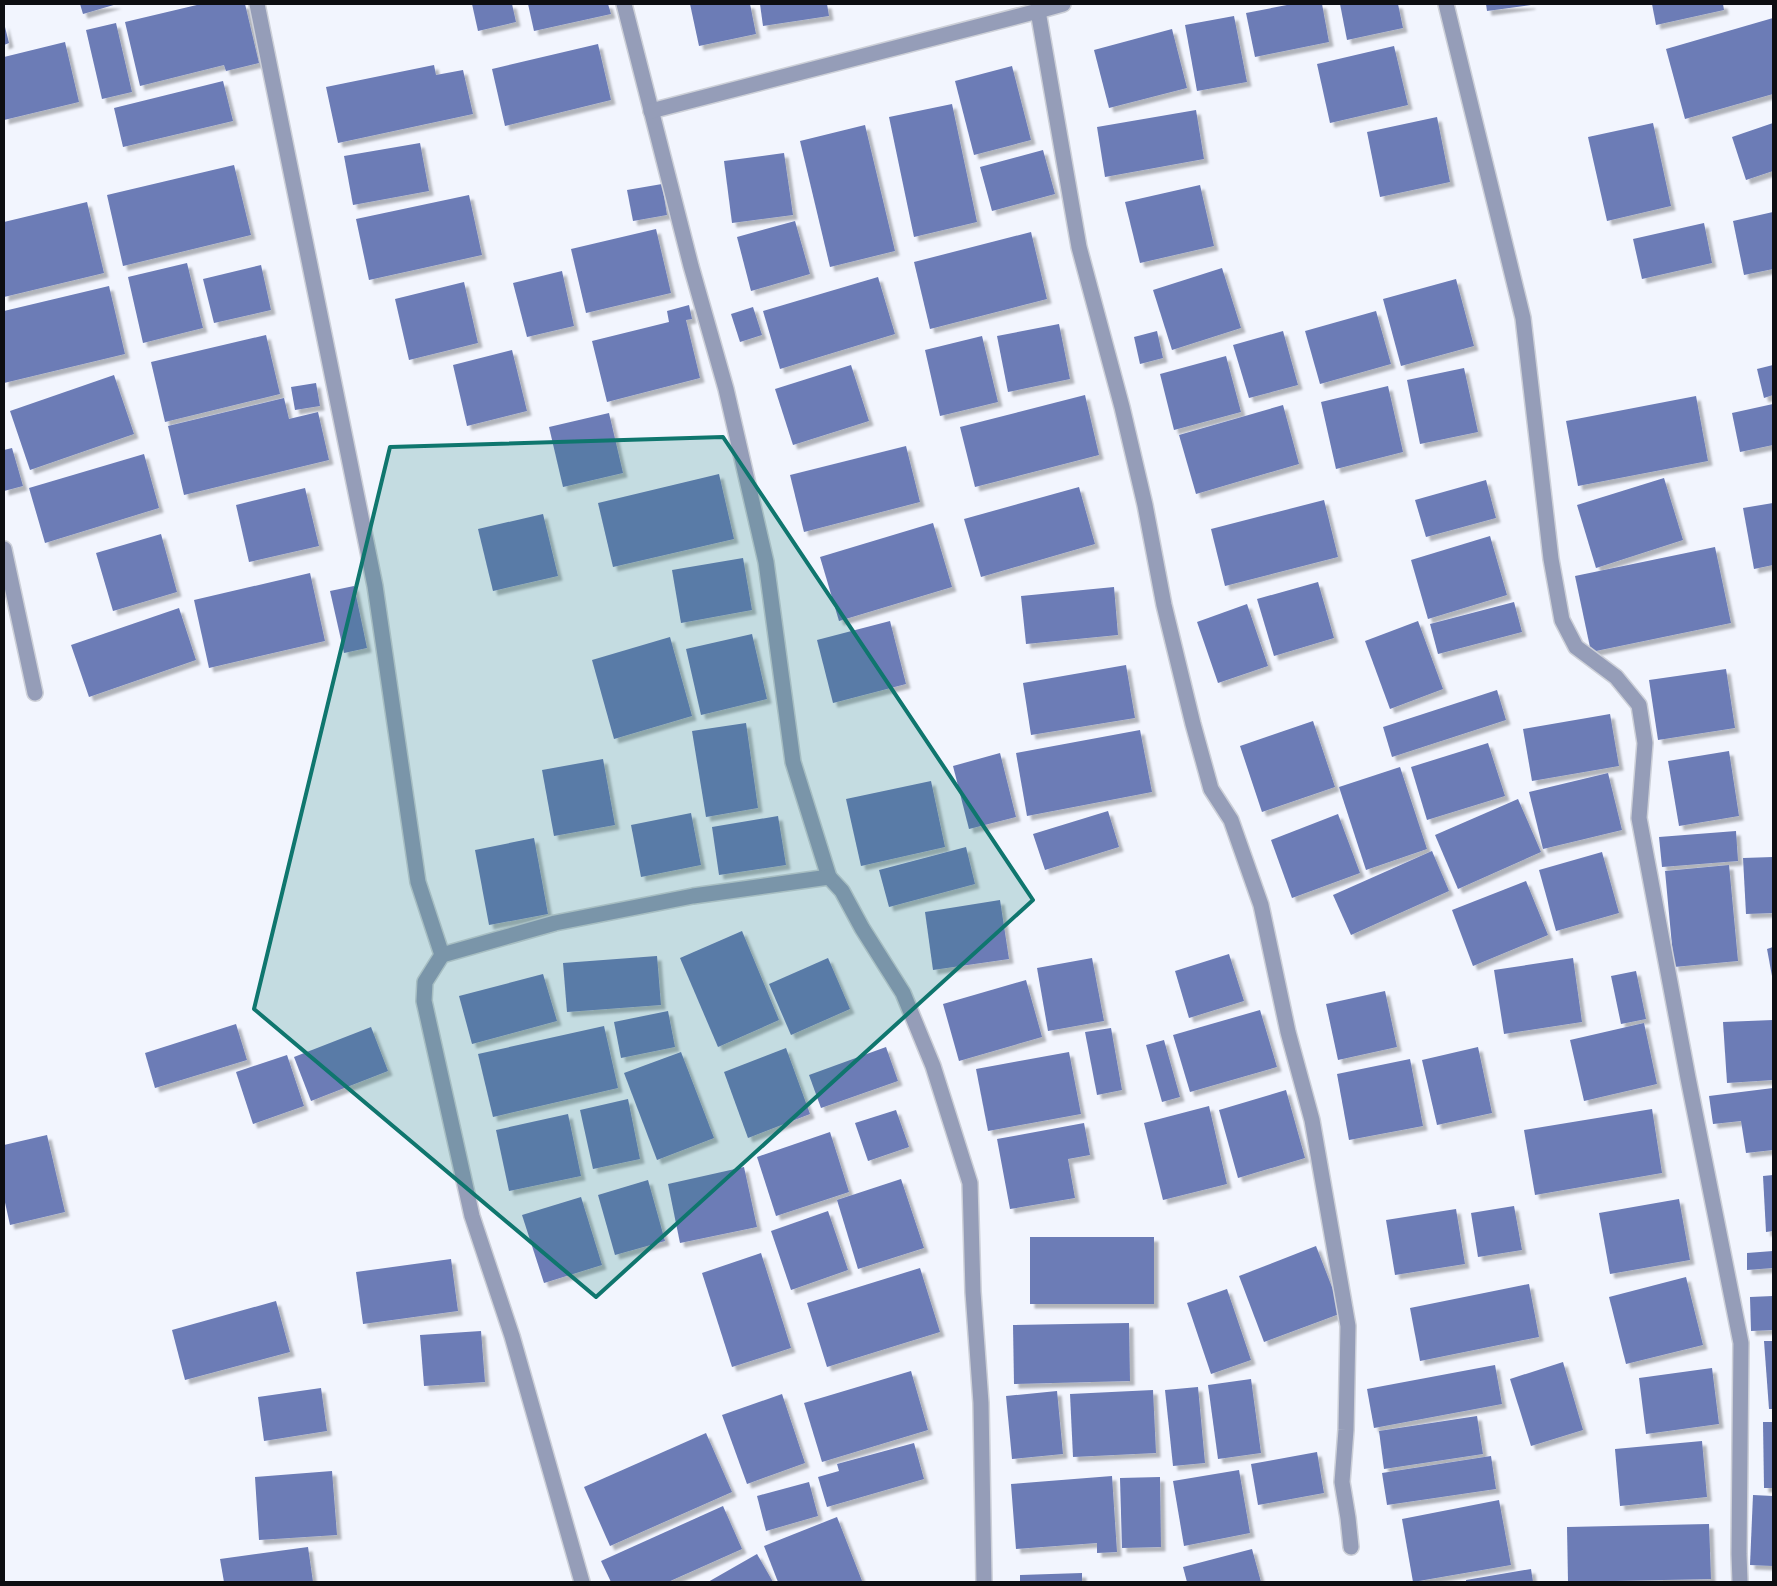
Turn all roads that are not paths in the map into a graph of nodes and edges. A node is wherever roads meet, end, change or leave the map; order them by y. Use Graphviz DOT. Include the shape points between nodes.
graph roads {
  1 [pos="257,4"];
  2 [pos="624,4"];
  3 [pos="1063,4"];
  4 [pos="1446,4"];
  5 [pos="1038,12"];
  6 [pos="651,111"];
  7 [pos="4,550"];
  8 [pos="35,693"];
  9 [pos="829,877"];
  10 [pos="442,955"];
  11 [pos="1351,1547"];
  12 [pos="582,1582"];
  13 [pos="984,1582"];
  14 [pos="1740,1582"];
  1 -- 10 [label="street" via="375,586 418,882"];
  2 -- 6 [label="street"];
  3 -- 5 [label="street"];
  4 -- 14 [label="street" via="1523,318 1551,559 1562,620 1576,648 1616,677 1639,705 1644,743 1639,818 1741,1343"];
  5 -- 6 [label="street"];
  5 -- 11 [label="street" via="1079,247 1122,406 1177,660 1211,789 1231,820 1261,905 1288,1032 1312,1120 1348,1326 1342,1482"];
  6 -- 9 [label="street" via="731,409 766,562 793,762"];
  7 -- 8 [label="street"];
  9 -- 10 [label="street" via="693,896 554,923"];
  9 -- 13 [label="street" via="842,891 904,993 933,1066 970,1183 981,1403"];
  10 -- 12 [label="street" via="425,982 424,1000 472,1216 512,1336"];
}
